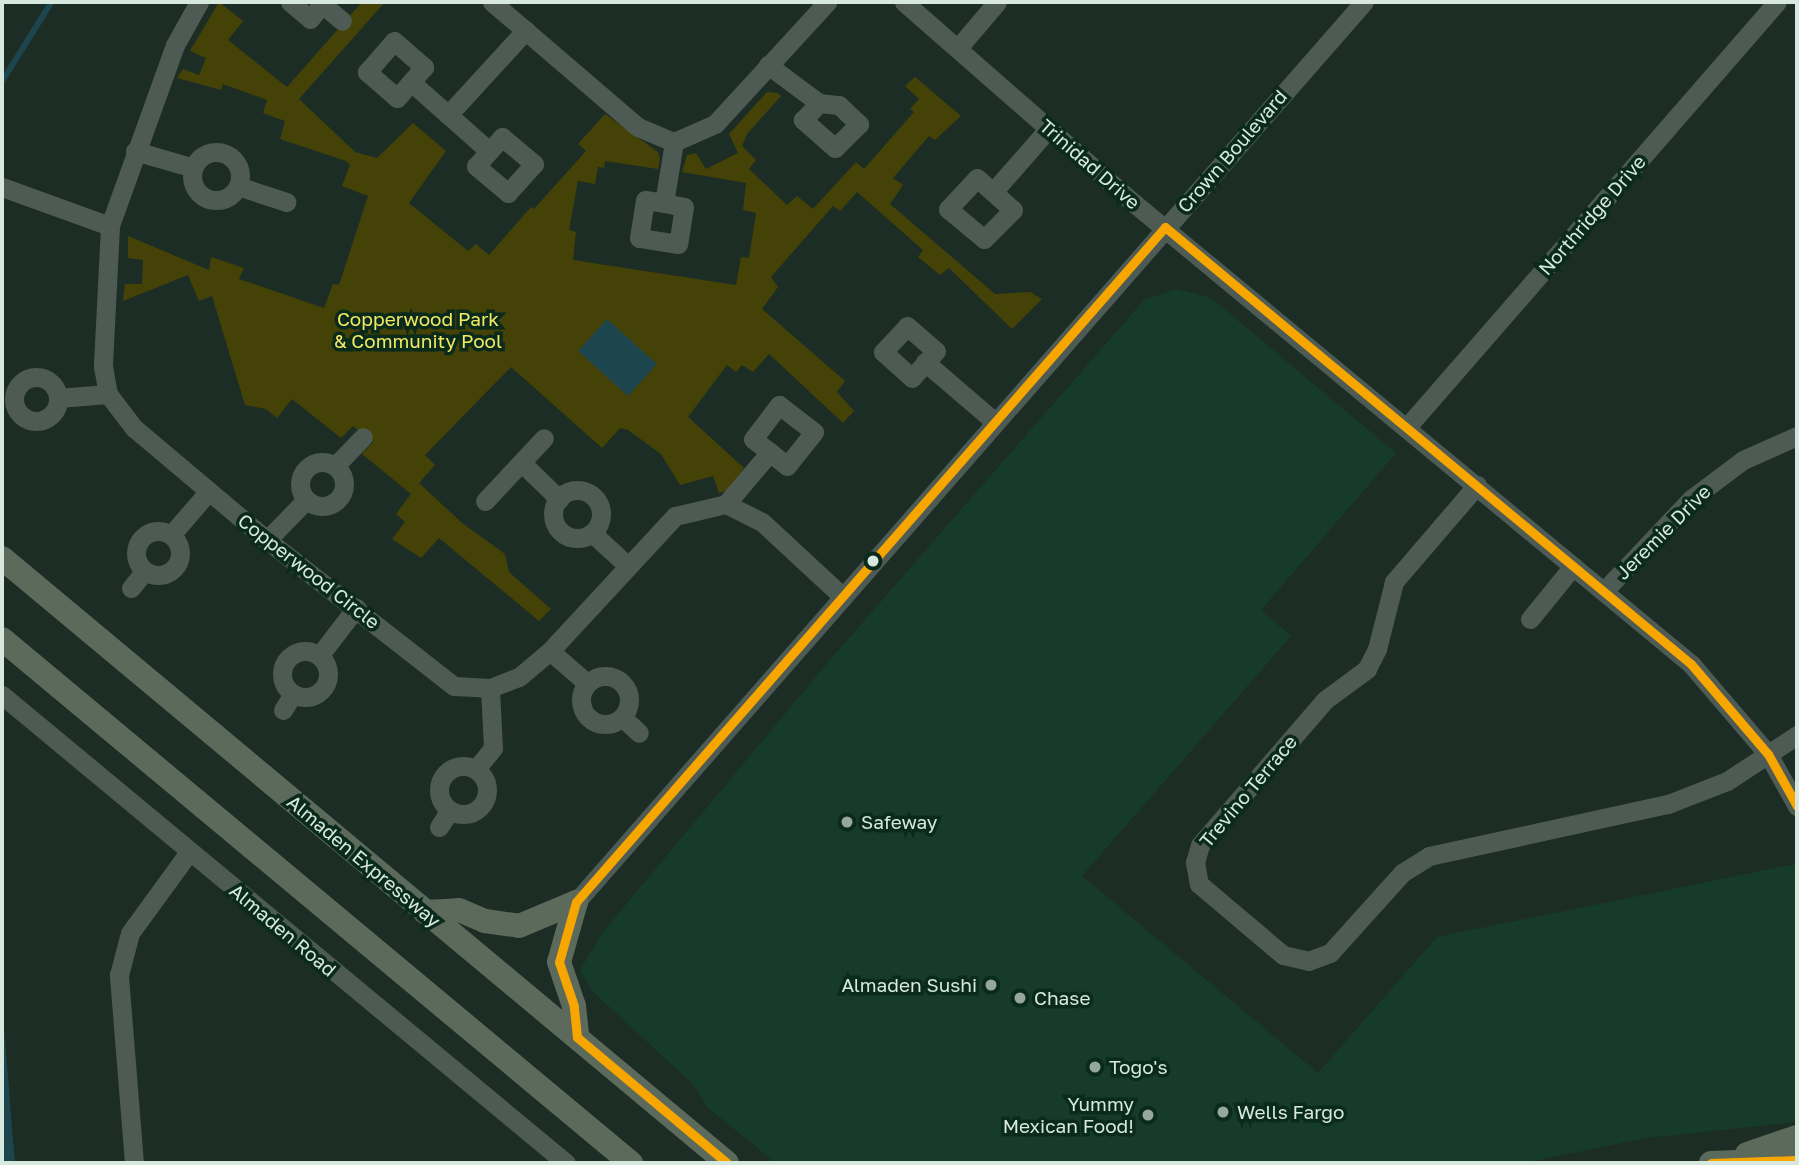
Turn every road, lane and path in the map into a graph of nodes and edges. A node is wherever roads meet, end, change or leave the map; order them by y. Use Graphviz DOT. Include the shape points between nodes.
graph roads {
  1 [pos="199,2"];
  2 [pos="290,2"];
  3 [pos="492,2"];
  4 [pos="827,2"];
  5 [pos="904,2"];
  6 [pos="997,2"];
  7 [pos="1364,2"];
  8 [pos="1777,2"];
  9 [pos="323,3"];
  10 [pos="342,21"];
  11 [pos="526,30"];
  12 [pos="958,48"];
  13 [pos="768,65"];
  14 [pos="411,82"];
  15 [pos="819,103"];
  16 [pos="448,115"];
  17 [pos="1049,128"];
  18 [pos="674,142"];
  19 [pos="135,150"];
  20 [pos="489,151"];
  21 [pos="194,168"];
  22 [pos="238,186"];
  23 [pos="2,187"];
  24 [pos="993,192"];
  25 [pos="286,202"];
  26 [pos="664,203"];
  27 [pos="110,226"];
  28 [pos="1165,227"];
  29 [pos="925,362"];
  30 [pos="108,394"];
  31 [pos="58,398"];
  32 [pos="7,402"];
  33 [pos="995,422"];
  34 [pos="1407,427"];
  35 [pos="1797,436"];
  36 [pos="363,437"];
  37 [pos="544,439"];
  38 [pos="770,452"];
  39 [pos="522,463"];
  40 [pos="335,466"];
  41 [pos="1477,485"];
  42 [pos="209,491"];
  43 [pos="559,499"];
  44 [pos="306,500"];
  45 [pos="485,501"];
  46 [pos="726,504"];
  47 [pos="592,533"];
  48 [pos="171,535"];
  49 [pos="267,540"];
  50 [pos="2,558"];
  51 [pos="627,565"];
  52 [pos="1573,565"];
  53 [pos="145,571"];
  54 [pos="131,588"];
  55 [pos="1604,591"];
  56 [pos="843,597"];
  57 [pos="356,608"];
  58 [pos="1530,619"];
  59 [pos="2,639"];
  60 [pos="551,651"];
  61 [pos="319,656"];
  62 [pos="587,683"];
  63 [pos="490,688"];
  64 [pos="2,695"];
  65 [pos="622,717"];
  66 [pos="639,733"];
  67 [pos="1797,736"];
  68 [pos="1768,754"];
  69 [pos="476,769"];
  70 [pos="1797,806"];
  71 [pos="450,810"];
  72 [pos="439,827"];
  73 [pos="189,852"];
  74 [pos="576,902"];
  75 [pos="425,912"];
  76 [pos="577,1037"];
  77 [pos="1797,1137"];
  78 [pos="1797,1160"];
  79 [pos="134,1163"];
  80 [pos="566,1163"];
  81 [pos="631,1163"];
  82 [pos="727,1163"];
  83 [pos="1717,1163"];
  1 -- 19 [label="street, Copperwood Circle" via="175,45"];
  2 -- 9 [label="street" via="310,19"];
  3 -- 11 [label="street"];
  4 -- 13 [label="street"];
  5 -- 12 [label="street, Trinidad Drive"];
  6 -- 12 [label="street"];
  7 -- 28 [label="street, Crown Boulevard"];
  8 -- 34 [label="street, Northridge Drive"];
  9 -- 10 [label="street"];
  11 -- 16 [label="street"];
  11 -- 18 [label="street" via="638,127"];
  12 -- 17 [label="street, Trinidad Drive"];
  13 -- 15 [label="street"];
  13 -- 18 [label="street" via="715,124"];
  14 -- 16 [label="street"];
  16 -- 20 [label="street"];
  17 -- 24 [label="street"];
  17 -- 28 [label="street, Trinidad Drive"];
  18 -- 26 [label="street"];
  19 -- 21 [label="street"];
  19 -- 27 [label="street, Copperwood Circle"];
  21 -- 22 [label="street" via="194,184 211,199 227,197"];
  21 -- 22 [label="street" via="203,156 225,154 237,164"];
  22 -- 25 [label="street"];
  23 -- 27 [label="street"];
  27 -- 30 [label="street, Copperwood Circle" via="103,366"];
  28 -- 33 [label="street, Crown Boulevard"];
  28 -- 34 [label="street, Trinidad Drive"];
  29 -- 33 [label="street"];
  30 -- 31 [label="street"];
  30 -- 42 [label="street, Copperwood Circle" via="134,428"];
  31 -- 32 [label="street" via="49,418 34,422"];
  31 -- 32 [label="street" via="48,380 34,377 21,382"];
  33 -- 56 [label="street, Crown Boulevard"];
  34 -- 41 [label="street, Trinidad Drive"];
  35 -- 55 [label="street, Jeremie Drive" via="1743,460 1691,499"];
  36 -- 40 [label="street"];
  37 -- 39 [label="street"];
  38 -- 46 [label="street"];
  39 -- 43 [label="street"];
  39 -- 45 [label="street"];
  40 -- 44 [label="street" via="321,462 303,471 299,486"];
  40 -- 44 [label="street" via="343,478 339,498 326,506"];
  41 -- 52 [label="street, Trinidad Drive"];
  41 -- 68 [label="street, Trevino Terrace" via="1394,582 1377,649 1367,669 1325,700 1200,845 1195,862 1199,884 1283,956 1308,961 1330,953 1402,873 1429,856 1668,804 1727,781"];
  42 -- 48 [label="street"];
  42 -- 49 [label="street, Copperwood Circle"];
  43 -- 47 [label="street" via="554,513 557,528 578,538"];
  43 -- 47 [label="street" via="573,491 595,498 601,520"];
  44 -- 49 [label="street"];
  46 -- 51 [label="street, Copperwood Circle" via="674,516"];
  46 -- 56 [label="street" via="762,522"];
  47 -- 51 [label="street"];
  48 -- 53 [label="street" via="180,555 173,569 159,575"];
  48 -- 53 [label="street" via="158,531 140,540 136,560"];
  49 -- 57 [label="street, Copperwood Circle"];
  50 -- 75 [label="main road, Almaden Expressway"];
  51 -- 60 [label="street, Copperwood Circle"];
  52 -- 55 [label="street, Trinidad Drive"];
  52 -- 58 [label="street"];
  53 -- 54 [label="street"];
  55 -- 68 [label="street, Trinidad Drive" via="1691,664"];
  56 -- 74 [label="street, Crown Boulevard"];
  57 -- 61 [label="street"];
  57 -- 63 [label="street, Copperwood Circle" via="454,686"];
  59 -- 81 [label="main road"];
  60 -- 62 [label="street"];
  60 -- 63 [label="street, Copperwood Circle" via="519,677"];
  61 -- 61 [label="street" via="328,668 322,690 288,702 282,676 286,662 305,651"];
  62 -- 65 [label="street" via="580,698 585,714 607,724"];
  62 -- 65 [label="street" via="600,676 622,683 629,696"];
  63 -- 69 [label="street" via="493,748"];
  64 -- 73 [label="street, Almaden Road"];
  65 -- 66 [label="street"];
  67 -- 68 [label="street"];
  68 -- 70 [label="street, Trinidad Drive"];
  69 -- 71 [label="street" via="460,766 440,780 440,797"];
  69 -- 71 [label="street" via="486,781 484,803 465,814"];
  71 -- 72 [label="street"];
  73 -- 79 [label="street" via="130,933 119,975"];
  73 -- 80 [label="street, Almaden Road"];
  74 -- 75 [label="main road" via="519,926 485,921 459,910"];
  74 -- 76 [label="main road" via="559,962 574,1006"];
  75 -- 76 [label="main road, Almaden Expressway"];
  76 -- 82 [label="main road, Almaden Expressway"];
  77 -- 83 [label="main road"];
  78 -- 83 [label="main road"];
}
